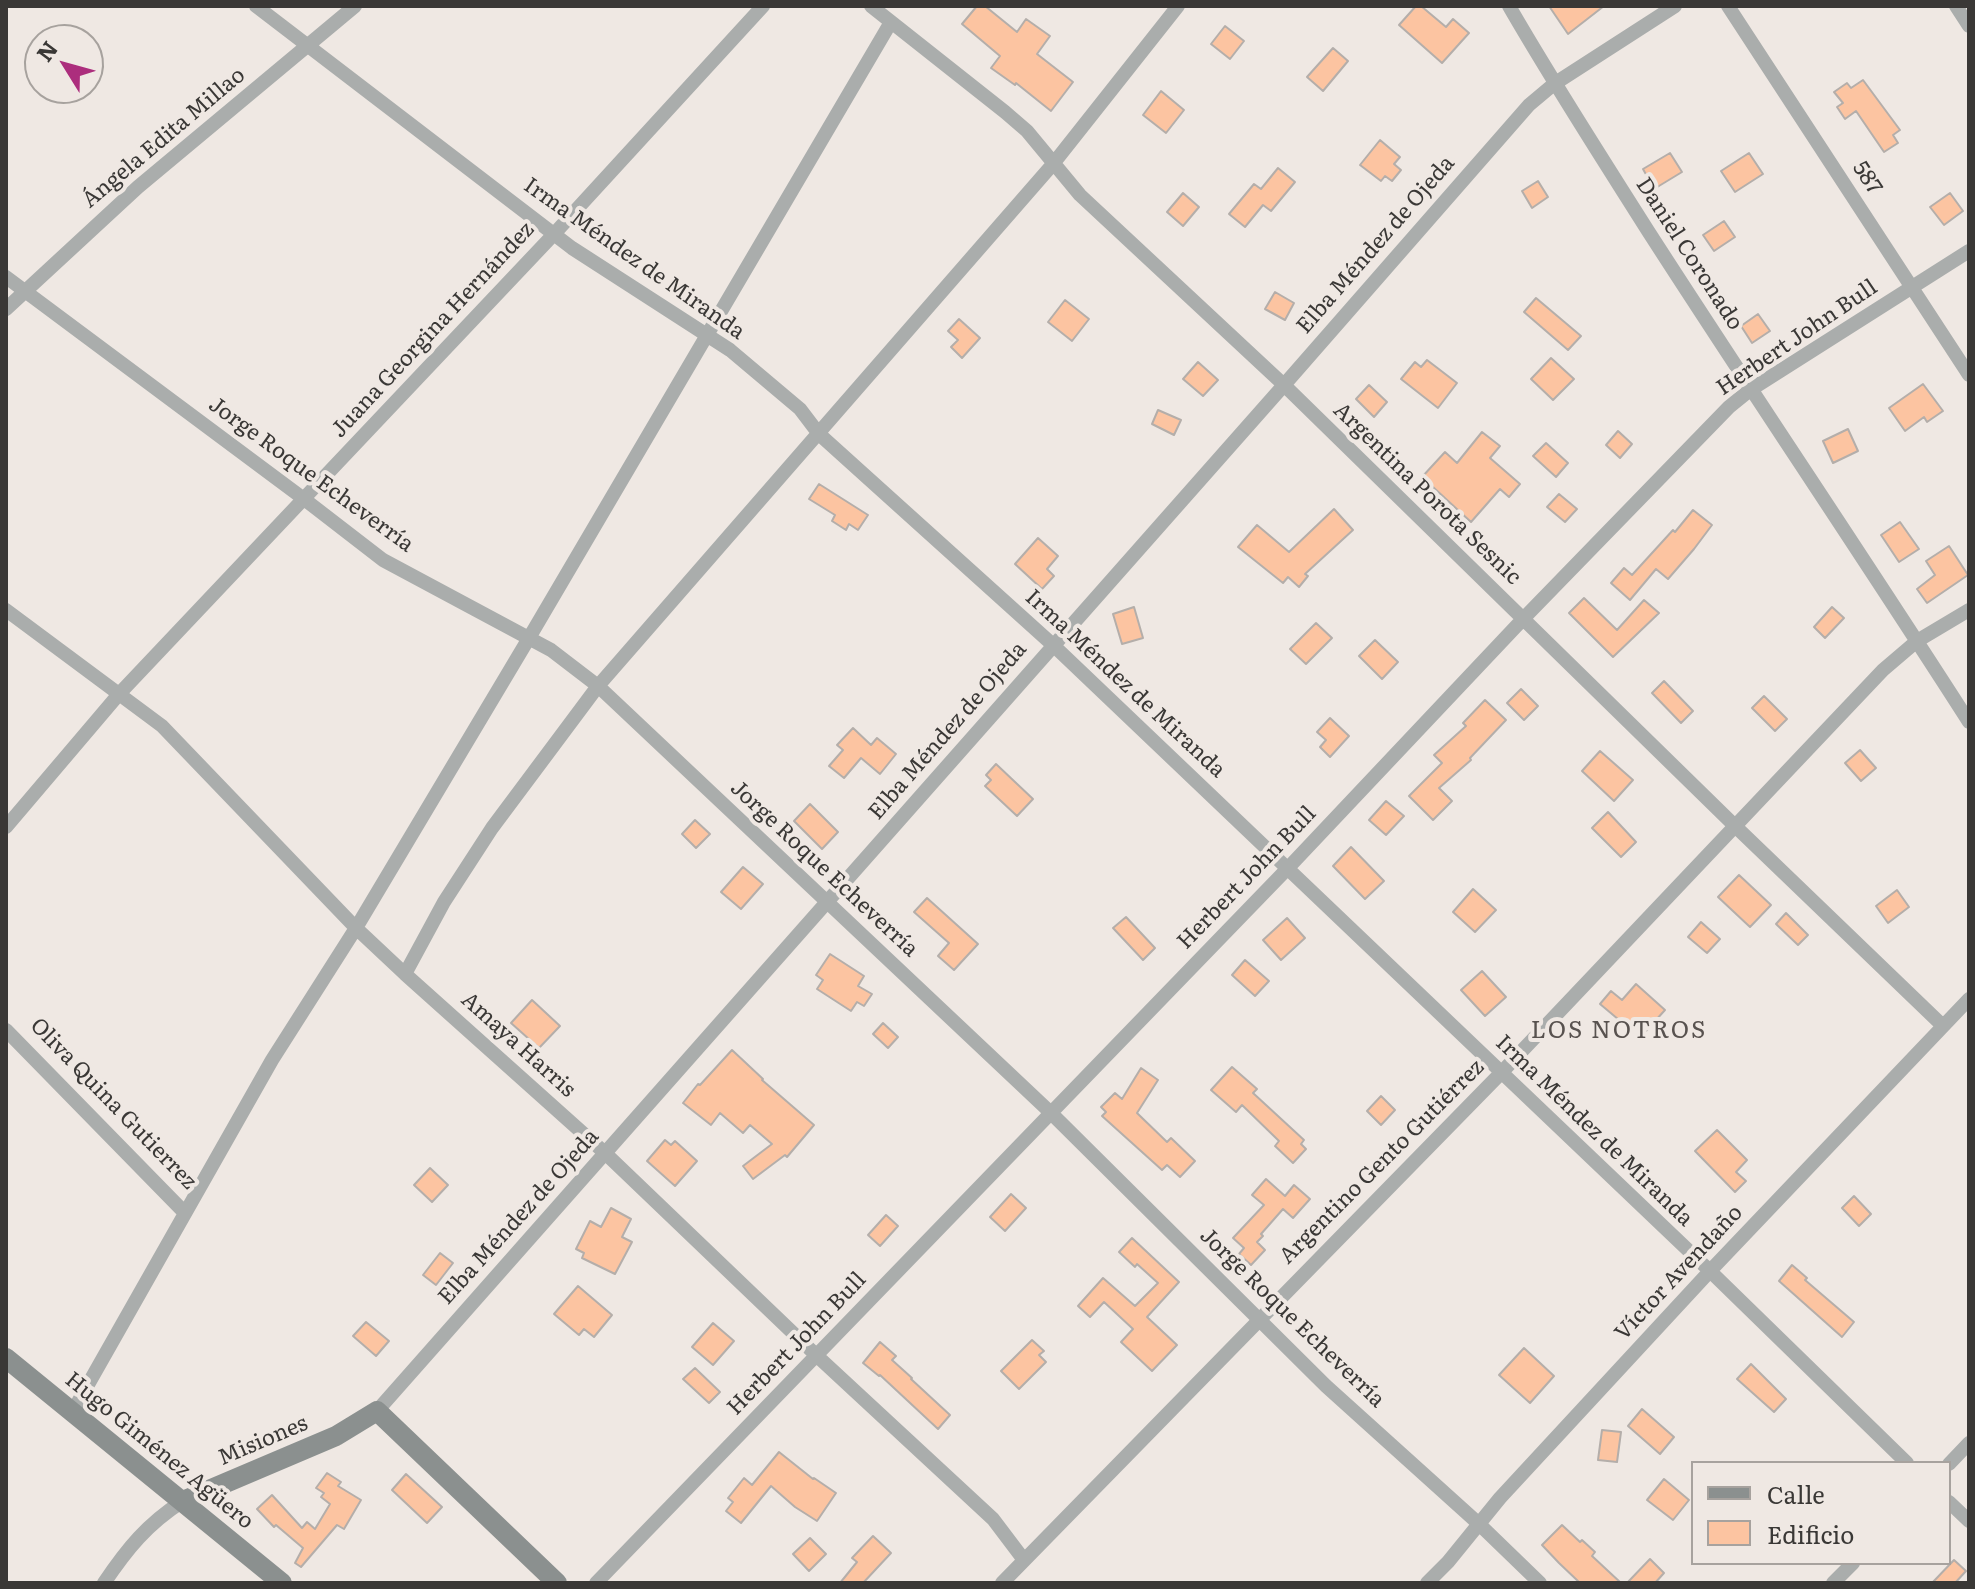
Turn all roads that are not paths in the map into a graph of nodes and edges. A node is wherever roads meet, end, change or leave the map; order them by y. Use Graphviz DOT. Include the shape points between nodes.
graph roads {
  1 [pos="256,6"];
  2 [pos="355,6"];
  3 [pos="763,6"];
  4 [pos="871,6"];
  5 [pos="1178,6"];
  6 [pos="1509,6"];
  7 [pos="1675,6"];
  8 [pos="1728,6"];
  9 [pos="1956,6"];
  10 [pos="891,22"];
  11 [pos="1969,26"];
  12 [pos="308,45"];
  13 [pos="1554,84"];
  14 [pos="1053,164"];
  15 [pos="554,234"];
  16 [pos="1969,251"];
  17 [pos="6,277"];
  18 [pos="1912,288"];
  19 [pos="25,292"];
  20 [pos="6,309"];
  21 [pos="708,335"];
  22 [pos="1969,375"];
  23 [pos="1284,385"];
  24 [pos="1750,390"];
  25 [pos="819,434"];
  26 [pos="304,499"];
  27 [pos="6,610"];
  28 [pos="1969,610"];
  29 [pos="1523,619"];
  30 [pos="529,638"];
  31 [pos="1917,641"];
  32 [pos="1053,645"];
  33 [pos="598,686"];
  34 [pos="119,694"];
  35 [pos="1969,722"];
  36 [pos="1735,826"];
  37 [pos="6,827"];
  38 [pos="1288,868"];
  39 [pos="827,901"];
  40 [pos="356,928"];
  41 [pos="405,974"];
  42 [pos="1969,999"];
  43 [pos="1943,1026"];
  44 [pos="6,1030"];
  45 [pos="1501,1073"];
  46 [pos="1050,1112"];
  47 [pos="605,1153"];
  48 [pos="185,1213"];
  49 [pos="1710,1271"];
  50 [pos="1259,1318"];
  51 [pos="816,1355"];
  52 [pos="6,1358"];
  53 [pos="73,1411"];
  54 [pos="377,1411"];
  55 [pos="1969,1443"];
  56 [pos="1905,1461"];
  57 [pos="1951,1462"];
  58 [pos="183,1501"];
  59 [pos="1951,1504"];
  60 [pos="1969,1521"];
  61 [pos="1479,1524"];
  62 [pos="1024,1560"];
  63 [pos="1851,1565"];
  64 [pos="104,1583"];
  65 [pos="282,1583"];
  66 [pos="557,1583"];
  67 [pos="596,1583"];
  68 [pos="1002,1583"];
  69 [pos="1427,1583"];
  70 [pos="1540,1583"];
  71 [pos="1833,1583"];
  1 -- 12 [label="street, Irma Méndez de Miranda"];
  2 -- 12 [label="street, Ángela Edita Millao"];
  3 -- 15 [label="street, Juana Georgina Hernández"];
  4 -- 10 [label="street, Argentina Porota Sesnic"];
  5 -- 14 [label="street"];
  6 -- 13 [label="street, Daniel Coronado"];
  7 -- 13 [label="street, Elba Méndez de Ojeda"];
  8 -- 18 [label="street, 587"];
  9 -- 11 [label="street"];
  10 -- 14 [label="street, Argentina Porota Sesnic" via="1027,131"];
  10 -- 21 [label="street"];
  12 -- 15 [label="street, Irma Méndez de Miranda"];
  12 -- 19 [label="street, Ángela Edita Millao" via="138,187"];
  13 -- 23 [label="street, Elba Méndez de Ojeda" via="1529,105"];
  13 -- 24 [label="street, Daniel Coronado"];
  14 -- 23 [label="street, Argentina Porota Sesnic"];
  14 -- 25 [label="street"];
  15 -- 21 [label="street, Irma Méndez de Miranda"];
  15 -- 26 [label="street, Juana Georgina Hernández"];
  16 -- 18 [label="street, Herbert John Bull"];
  17 -- 19 [label="street, Jorge Roque Echeverría"];
  18 -- 22 [label="street, 587"];
  18 -- 24 [label="street, Herbert John Bull"];
  19 -- 20 [label="street, Ángela Edita Millao"];
  19 -- 26 [label="street, Jorge Roque Echeverría"];
  21 -- 25 [label="street, Irma Méndez de Miranda" via="800,409"];
  21 -- 30 [label="street"];
  23 -- 29 [label="street, Argentina Porota Sesnic"];
  23 -- 32 [label="street, Elba Méndez de Ojeda"];
  24 -- 29 [label="street, Herbert John Bull"];
  24 -- 31 [label="street, Daniel Coronado"];
  25 -- 32 [label="street, Irma Méndez de Miranda"];
  25 -- 33 [label="street"];
  26 -- 30 [label="street, Jorge Roque Echeverría" via="383,560"];
  26 -- 34 [label="street, Juana Georgina Hernández"];
  27 -- 34 [label="street, Amaya Harris"];
  28 -- 31 [label="street, Argentino Gento Gutiérrez"];
  29 -- 36 [label="street, Argentina Porota Sesnic"];
  29 -- 38 [label="street, Herbert John Bull"];
  30 -- 33 [label="street, Jorge Roque Echeverría"];
  30 -- 40 [label="street"];
  31 -- 35 [label="street, Daniel Coronado"];
  31 -- 36 [label="street, Argentino Gento Gutiérrez"];
  32 -- 38 [label="street, Irma Méndez de Miranda"];
  32 -- 39 [label="street, Elba Méndez de Ojeda"];
  33 -- 39 [label="street, Jorge Roque Echeverría"];
  33 -- 41 [label="street" via="492,828"];
  34 -- 37 [label="street, Juana Georgina Hernández"];
  34 -- 40 [label="street, Amaya Harris" via="162,726"];
  36 -- 43 [label="street, Argentina Porota Sesnic"];
  36 -- 45 [label="street, Argentino Gento Gutiérrez"];
  38 -- 45 [label="street, Irma Méndez de Miranda"];
  38 -- 46 [label="street, Herbert John Bull"];
  39 -- 46 [label="street, Jorge Roque Echeverría"];
  39 -- 47 [label="street, Elba Méndez de Ojeda"];
  40 -- 41 [label="street, Amaya Harris"];
  40 -- 48 [label="street" via="272,1060"];
  41 -- 47 [label="street, Amaya Harris"];
  42 -- 43 [label="street, Víctor Avendaño"];
  43 -- 49 [label="street, Víctor Avendaño"];
  44 -- 48 [label="street, Oliva Quina Gutierrez"];
  45 -- 49 [label="street, Irma Méndez de Miranda"];
  45 -- 50 [label="street, Argentino Gento Gutiérrez"];
  46 -- 50 [label="street, Jorge Roque Echeverría"];
  46 -- 51 [label="street, Herbert John Bull"];
  47 -- 51 [label="street, Amaya Harris"];
  47 -- 54 [label="street, Elba Méndez de Ojeda"];
  48 -- 53 [label="street"];
  49 -- 56 [label="street, Irma Méndez de Miranda"];
  49 -- 61 [label="street, Víctor Avendaño"];
  50 -- 61 [label="street, Jorge Roque Echeverría"];
  50 -- 62 [label="street, Argentino Gento Gutiérrez"];
  51 -- 62 [label="street, Amaya Harris" via="993,1519"];
  51 -- 67 [label="street, Herbert John Bull"];
  52 -- 53 [label="street, Hugo Giménez Agüero"];
  53 -- 58 [label="street, Hugo Giménez Agüero"];
  54 -- 58 [label="street, Misiones" via="336,1436"];
  54 -- 66 [label="street"];
  55 -- 57 [label="street"];
  58 -- 64 [label="street, Misiones" via="159,1516"];
  58 -- 65 [label="street, Hugo Giménez Agüero"];
  59 -- 60 [label="street"];
  61 -- 69 [label="street, Víctor Avendaño"];
  61 -- 70 [label="street, Jorge Roque Echeverría"];
  62 -- 68 [label="street, Argentino Gento Gutiérrez"];
  63 -- 71 [label="street"];
}
